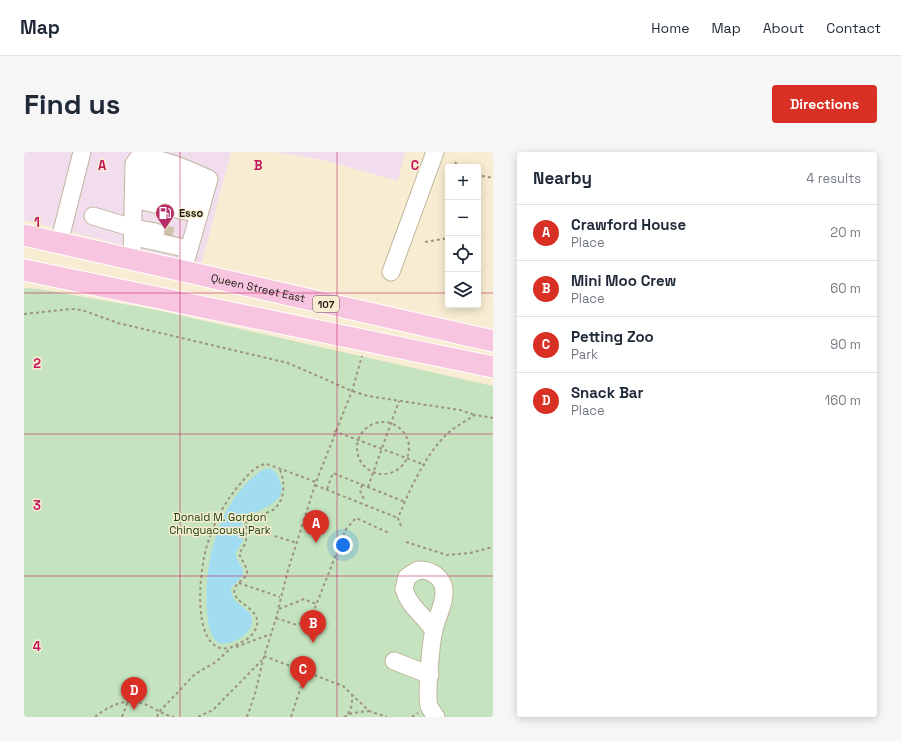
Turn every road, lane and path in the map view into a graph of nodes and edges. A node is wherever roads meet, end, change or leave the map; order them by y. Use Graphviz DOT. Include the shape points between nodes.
graph roads {
  1 [pos="82,152"];
  2 [pos="435,152"];
  3 [pos="172,165"];
  4 [pos="481,178"];
  5 [pos="493,178"];
  6 [pos="164,206"];
  7 [pos="93,216"];
  8 [pos="133,232"];
  9 [pos="156,232"];
  10 [pos="24,235"];
  11 [pos="173,236"];
  12 [pos="445,239"];
  13 [pos="425,242"];
  14 [pos="59,243"];
  15 [pos="191,244"];
  16 [pos="132,260"];
  17 [pos="24,270"];
  18 [pos="185,272"];
  19 [pos="391,272"];
  20 [pos="24,314"];
  21 [pos="493,341"];
  22 [pos="363,353"];
  23 [pos="493,368"];
  24 [pos="352,391"];
  25 [pos="399,401"];
  26 [pos="475,415"];
  27 [pos="493,418"];
  28 [pos="391,424"];
  29 [pos="334,431"];
  30 [pos="358,439"];
  31 [pos="382,449"];
  32 [pos="407,458"];
  33 [pos="425,465"];
  34 [pos="280,470"];
  35 [pos="373,473"];
  36 [pos="316,482"];
  37 [pos="315,485"];
  38 [pos="362,485"];
  39 [pos="368,487"];
  40 [pos="327,489"];
  41 [pos="364,500"];
  42 [pos="405,502"];
  43 [pos="398,518"];
  44 [pos="401,526"];
  45 [pos="246,527"];
  46 [pos="390,533"];
  47 [pos="406,542"];
  48 [pos="297,543"];
  49 [pos="493,547"];
  50 [pos="239,583"];
  51 [pos="280,598"];
  52 [pos="316,604"];
  53 [pos="279,609"];
  54 [pos="276,618"];
  55 [pos="434,631"];
  56 [pos="271,634"];
  57 [pos="232,648"];
  58 [pos="264,656"];
  59 [pos="263,660"];
  60 [pos="394,661"];
  61 [pos="306,671"];
  62 [pos="430,675"];
  63 [pos="352,695"];
  64 [pos="128,701"];
  65 [pos="369,711"];
  66 [pos="159,712"];
  67 [pos="348,715"];
  68 [pos="95,717"];
  69 [pos="122,717"];
  70 [pos="157,717"];
  71 [pos="161,717"];
  72 [pos="174,717"];
  73 [pos="198,717"];
  74 [pos="247,717"];
  75 [pos="291,717"];
  76 [pos="344,717"];
  77 [pos="387,717"];
  78 [pos="436,717"];
  1 -- 14 [label="street"];
  2 -- 19 [label="street"];
  3 -- 6 [label="street"];
  3 -- 6 [label="street" via="209,179"];
  3 -- 6 [label="street" via="139,156 134,164"];
  4 -- 5 [label="path"];
  6 -- 8 [label="street"];
  6 -- 15 [label="street"];
  7 -- 8 [label="street"];
  8 -- 9 [label="street"];
  8 -- 15 [label="street"];
  8 -- 16 [label="street"];
  10 -- 14 [label="main road, Queen Street East / 107"];
  11 -- 15 [label="street"];
  12 -- 13 [label="path"];
  14 -- 16 [label="main road, Queen Street East / 107"];
  15 -- 18 [label="street"];
  16 -- 18 [label="main road, Queen Street East / 107"];
  17 -- 23 [label="main road"];
  18 -- 21 [label="main road, Queen Street East / 107"];
  20 -- 24 [label="path" via="82,310 118,323 288,363"];
  22 -- 24 [label="path"];
  24 -- 25 [label="path"];
  24 -- 29 [label="path"];
  25 -- 26 [label="path" via="460,410"];
  25 -- 28 [label="path"];
  26 -- 27 [label="path"];
  26 -- 33 [label="path" via="448,433"];
  28 -- 30 [label="path" via="373,424"];
  28 -- 31 [label="path"];
  28 -- 32 [label="path" via="401,429 408,437"];
  29 -- 30 [label="path"];
  29 -- 36 [label="path"];
  30 -- 31 [label="path"];
  30 -- 35 [label="path" via="358,460"];
  31 -- 32 [label="path"];
  31 -- 35 [label="path"];
  32 -- 33 [label="path"];
  32 -- 35 [label="path" via="402,467 394,472 384,475"];
  33 -- 42 [label="path"];
  34 -- 36 [label="path"];
  34 -- 45 [label="path" via="284,483 281,501 270,512 248,519"];
  34 -- 57 [label="path" via="264,464 245,478 216,519 206,549 200,592 206,632 209,642 216,647"];
  35 -- 39 [label="path"];
  36 -- 37 [label="path"];
  37 -- 40 [label="path"];
  37 -- 48 [label="path"];
  38 -- 39 [label="path"];
  38 -- 40 [label="path" via="333,473"];
  38 -- 41 [label="path" via="360,491"];
  39 -- 42 [label="path"];
  40 -- 43 [label="path"];
  42 -- 43 [label="path"];
  43 -- 44 [label="path"];
  45 -- 48 [label="path"];
  45 -- 50 [label="path" via="246,542 239,554 247,574"];
  46 -- 52 [label="path" via="356,518 353,520 346,529"];
  47 -- 49 [label="path" via="447,555"];
  48 -- 51 [label="path"];
  50 -- 51 [label="path"];
  50 -- 57 [label="path" via="235,587 236,598 251,608 257,624 250,636"];
  51 -- 53 [label="path"];
  52 -- 53 [label="path" via="304,599"];
  52 -- 54 [label="path" via="311,618 297,625"];
  53 -- 54 [label="path"];
  54 -- 56 [label="path"];
  55 -- 62 [label="street"];
  56 -- 57 [label="path"];
  56 -- 58 [label="path"];
  57 -- 66 [label="path" via="216,662 195,674"];
  58 -- 59 [label="path"];
  58 -- 61 [label="path"];
  59 -- 73 [label="path" via="213,710"];
  59 -- 74 [label="path"];
  60 -- 62 [label="street"];
  61 -- 63 [label="path" via="343,686"];
  61 -- 75 [label="path"];
  62 -- 78 [label="street" via="429,706"];
  63 -- 65 [label="path"];
  63 -- 67 [label="path"];
  64 -- 66 [label="path" via="141,703"];
  64 -- 68 [label="path" via="109,706"];
  64 -- 69 [label="path"];
  65 -- 67 [label="path"];
  65 -- 77 [label="path"];
  66 -- 70 [label="path"];
  66 -- 71 [label="path"];
  66 -- 72 [label="path"];
  67 -- 76 [label="path"];
}
